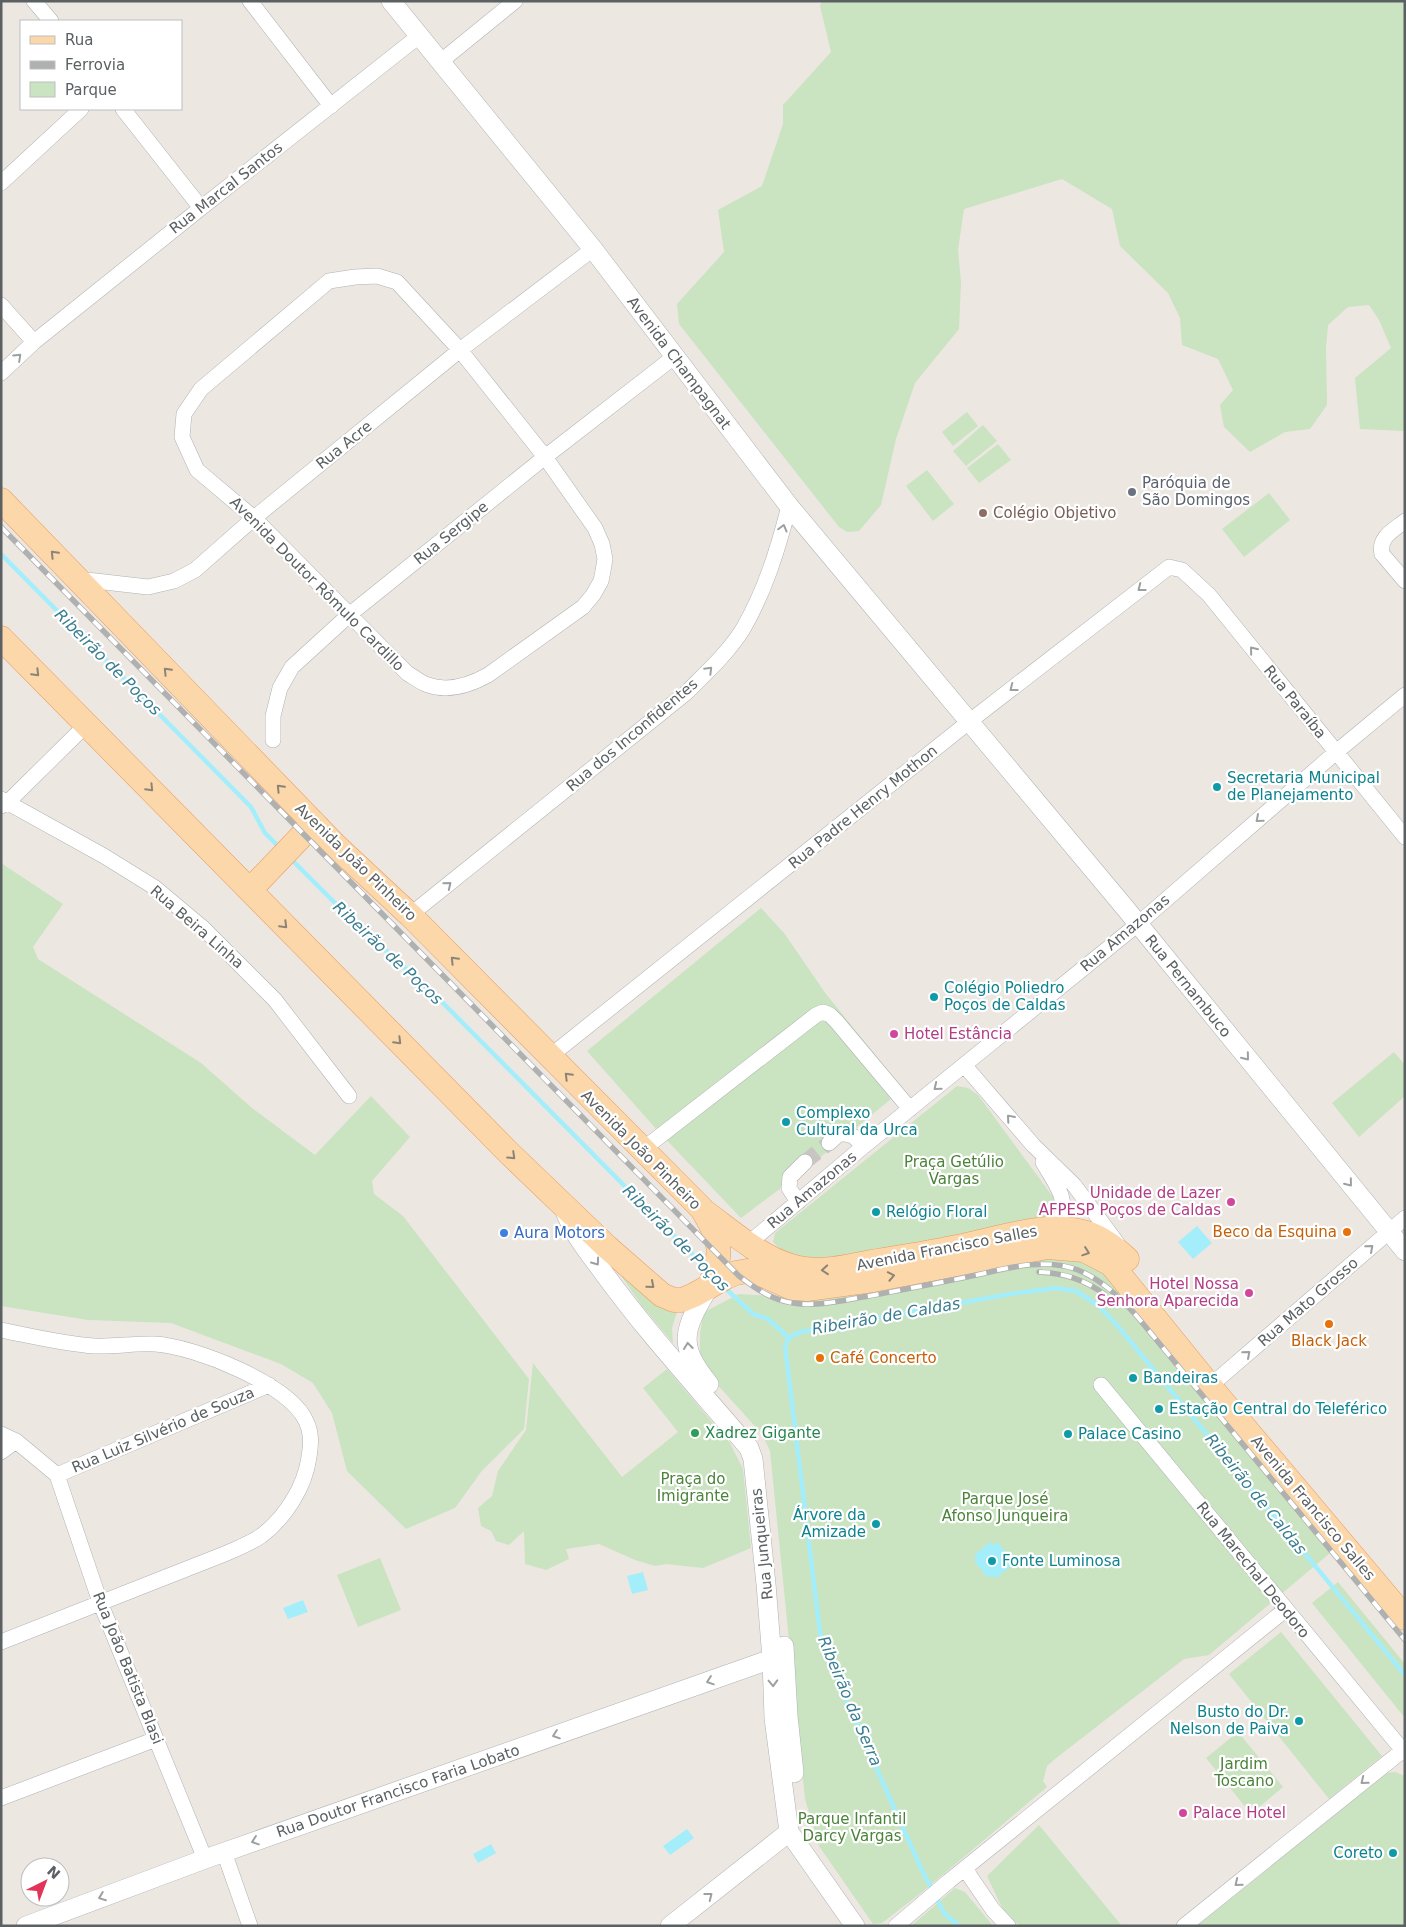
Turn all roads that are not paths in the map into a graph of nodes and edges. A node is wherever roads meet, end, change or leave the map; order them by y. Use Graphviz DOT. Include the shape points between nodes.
graph roads {
  1 [pos="34,1"];
  2 [pos="250,1"];
  3 [pos="391,1"];
  4 [pos="515,1"];
  5 [pos="50,20"];
  6 [pos="419,36"];
  7 [pos="440,62"];
  8 [pos="331,106"];
  9 [pos="80,110"];
  10 [pos="124,110"];
  11 [pos="1,183"];
  12 [pos="201,208"];
  13 [pos="593,249"];
  14 [pos="1,306"];
  15 [pos="34,342"];
  16 [pos="460,350"];
  17 [pos="674,357"];
  18 [pos="1,372"];
  19 [pos="545,457"];
  20 [pos="1,500"];
  21 [pos="789,506"];
  22 [pos="254,518"];
  23 [pos="1405,521"];
  24 [pos="1182,570"];
  25 [pos="78,579"];
  26 [pos="1405,581"];
  27 [pos="124,584"];
  28 [pos="100,602"];
  29 [pos="348,615"];
  30 [pos="1,638"];
  31 [pos="1405,695"];
  32 [pos="970,721"];
  33 [pos="86,724"];
  34 [pos="273,740"];
  35 [pos="1335,753"];
  36 [pos="3,803"];
  37 [pos="309,828"];
  38 [pos="1405,837"];
  39 [pos="250,890"];
  40 [pos="410,915"];
  41 [pos="1138,924"];
  42 [pos="550,1057"];
  43 [pos="964,1065"];
  44 [pos="349,1096"];
  45 [pos="910,1109"];
  46 [pos="829,1143"];
  47 [pos="1033,1145"];
  48 [pos="864,1146"];
  49 [pos="642,1150"];
  50 [pos="805,1162"];
  51 [pos="798,1202"];
  52 [pos="563,1205"];
  53 [pos="702,1209"];
  54 [pos="1405,1218"];
  55 [pos="1389,1232"];
  56 [pos="1052,1238"];
  57 [pos="749,1243"];
  58 [pos="1405,1251"];
  59 [pos="1131,1262"];
  60 [pos="709,1286"];
  61 [pos="1,1330"];
  62 [pos="1216,1381"];
  63 [pos="269,1385"];
  64 [pos="1102,1385"];
  65 [pos="1,1434"];
  66 [pos="16,1441"];
  67 [pos="1,1452"];
  68 [pos="57,1475"];
  69 [pos="100,1602"];
  70 [pos="1403,1606"];
  71 [pos="1285,1610"];
  72 [pos="1,1642"];
  73 [pos="779,1658"];
  74 [pos="156,1739"];
  75 [pos="1404,1752"];
  76 [pos="1,1798"];
  77 [pos="789,1832"];
  78 [pos="224,1852"];
  79 [pos="206,1858"];
  80 [pos="965,1869"];
  81 [pos="26,1926"];
  82 [pos="250,1926"];
  83 [pos="670,1926"];
  84 [pos="855,1926"];
  85 [pos="868,1926"];
  86 [pos="896,1926"];
  87 [pos="1008,1926"];
  88 [pos="1184,1926"];
  1 -- 5 [label="street"];
  2 -- 8 [label="street"];
  3 -- 6 [label="street, Avenida Champagnat"];
  4 -- 7 [label="street"];
  6 -- 7 [label="street, Avenida Champagnat"];
  6 -- 8 [label="street, Rua Marcal Santos"];
  7 -- 13 [label="street, Avenida Champagnat"];
  8 -- 12 [label="street, Rua Marcal Santos"];
  9 -- 11 [label="street"];
  10 -- 12 [label="street"];
  12 -- 15 [label="street, Rua Marcal Santos"];
  13 -- 16 [label="street, Rua Acre"];
  13 -- 17 [label="street, Avenida Champagnat"];
  14 -- 15 [label="street"];
  18 -- 15 [label="street, Rua Marcal Santos, one-way"];
  16 -- 19 [label="street, Avenida Doutor Rômulo Cardillo"];
  16 -- 22 [label="street, Rua Acre"];
  16 -- 22 [label="street, Avenida Doutor Rômulo Cardillo" via="397,282 377,276 329,281 201,389 184,414 182,437 197,470"];
  17 -- 19 [label="street, Rua Sergipe"];
  17 -- 21 [label="street, Avenida Champagnat"];
  19 -- 29 [label="street, Rua Sergipe"];
  19 -- 29 [label="street, Avenida Doutor Rômulo Cardillo" via="595,528 602,544 605,559 600,581 583,607 488,675 471,684 447,688 428,685 408,673"];
  25 -- 20 [label="main road, Avenida João Pinheiro, one-way"];
  21 -- 32 [label="street, Avenida Champagnat"];
  40 -- 21 [label="street, Rua dos Inconfidentes, one-way" via="686,693 720,659 742,630 763,589"];
  22 -- 27 [label="street, Rua Acre" via="195,570 181,578 148,587"];
  22 -- 29 [label="street, Avenida Doutor Rômulo Cardillo"];
  23 -- 26 [label="street" via="1381,543 1382,554"];
  24 -- 32 [label="street, Rua Padre Henry Mothon, one-way" via="1169,567"];
  35 -- 24 [label="street, Rua Paraíba, one-way" via="1209,594"];
  25 -- 27 [label="street, Rua Acre"];
  25 -- 28 [label="main road, Avenida João Pinheiro"];
  27 -- 28 [label="street"];
  37 -- 28 [label="main road, Avenida João Pinheiro, one-way"];
  29 -- 34 [label="street, Rua Sergipe" via="292,667 280,688 273,716"];
  30 -- 33 [label="main road, one-way"];
  31 -- 35 [label="street, Rua Amazonas"];
  32 -- 41 [label="street, Rua Pernambuco"];
  32 -- 42 [label="street, Rua Padre Henry Mothon"];
  33 -- 36 [label="street"];
  33 -- 39 [label="main road, one-way"];
  35 -- 38 [label="street, Rua Paraíba"];
  35 -- 41 [label="street, Rua Amazonas, one-way"];
  36 -- 44 [label="street, Rua Beira Linha" via="104,856 154,887 203,928 274,1000"];
  37 -- 39 [label="main road"];
  37 -- 40 [label="main road, Avenida João Pinheiro"];
  39 -- 52 [label="main road, one-way"];
  42 -- 40 [label="main road, Avenida João Pinheiro, one-way"];
  41 -- 43 [label="street, Rua Amazonas"];
  41 -- 55 [label="street, Rua Pernambuco, one-way"];
  49 -- 42 [label="main road, Avenida João Pinheiro, one-way"];
  43 -- 45 [label="street, Rua Amazonas, one-way"];
  47 -- 43 [label="street, one-way"];
  45 -- 48 [label="street, Rua Amazonas"];
  45 -- 49 [label="street" via="837,1022 823,1012"];
  46 -- 48 [label="street" via="840,1133 853,1136"];
  47 -- 56 [label="street" via="1061,1194 1064,1208"];
  47 -- 59 [label="street" via="1074,1185"];
  48 -- 51 [label="street, Rua Amazonas"];
  49 -- 53 [label="main road, Avenida João Pinheiro"];
  50 -- 51 [label="street" via="790,1177 789,1188"];
  51 -- 57 [label="street, Rua Amazonas"];
  52 -- 60 [label="main road, one-way" via="662,1295 682,1300"];
  52 -- 73 [label="street, Rua Junqueiras, one-way" via="572,1229 634,1313 750,1448"];
  53 -- 57 [label="main road, Avenida Francisco Salles"];
  53 -- 60 [label="main road, Avenida João Pinheiro" via="717,1238 720,1253"];
  54 -- 55 [label="street, Rua Mato Grosso"];
  55 -- 58 [label="street, Rua Pernambuco"];
  62 -- 55 [label="street, Rua Mato Grosso, one-way"];
  56 -- 57 [label="main road, Avenida Francisco Salles, one-way" via="1031,1231 951,1249 816,1270 772,1258"];
  56 -- 59 [label="main road, Avenida Francisco Salles" via="1081,1231 1115,1248"];
  60 -- 56 [label="main road, Avenida Francisco Salles, one-way" via="736,1273 754,1272 792,1288 866,1281"];
  56 -- 62 [label="main road, Avenida Francisco Salles, one-way" via="1111,1264"];
  59 -- 62 [label="main road, Avenida Francisco Salles"];
  73 -- 60 [label="street, Rua Junqueiras, one-way" via="763,1458 759,1444 697,1370 688,1350 689,1326"];
  61 -- 63 [label="street" via="95,1346 156,1344 189,1351 228,1365"];
  62 -- 70 [label="main road, Avenida Francisco Salles"];
  63 -- 68 [label="street, Rua Luiz Silvério de Souza"];
  63 -- 69 [label="street" via="289,1399 306,1419 312,1441 308,1469 296,1495 279,1519 260,1536 227,1553"];
  64 -- 71 [label="street, Rua Marechal Deodoro"];
  65 -- 66 [label="street"];
  66 -- 67 [label="street"];
  66 -- 68 [label="street"];
  68 -- 69 [label="street, Rua João Batista Blasi"];
  69 -- 72 [label="street"];
  69 -- 74 [label="street, Rua João Batista Blasi"];
  71 -- 75 [label="street, Rua Marechal Deodoro"];
  71 -- 80 [label="street"];
  73 -- 77 [label="street, Rua Junqueiras, one-way" via="774,1718"];
  73 -- 78 [label="street, Rua Doutor Francisco Faria Lobato, one-way"];
  73 -- 85 [label="street, Rua Junqueiras" via="800,1826"];
  74 -- 76 [label="street"];
  74 -- 79 [label="street, Rua João Batista Blasi"];
  75 -- 88 [label="street, one-way"];
  83 -- 77 [label="street, one-way"];
  77 -- 84 [label="street, Rua Junqueiras"];
  78 -- 79 [label="street, Rua Doutor Francisco Faria Lobato"];
  78 -- 82 [label="street"];
  79 -- 81 [label="street, Rua Doutor Francisco Faria Lobato, one-way"];
  80 -- 86 [label="street"];
  80 -- 87 [label="street"];
}
